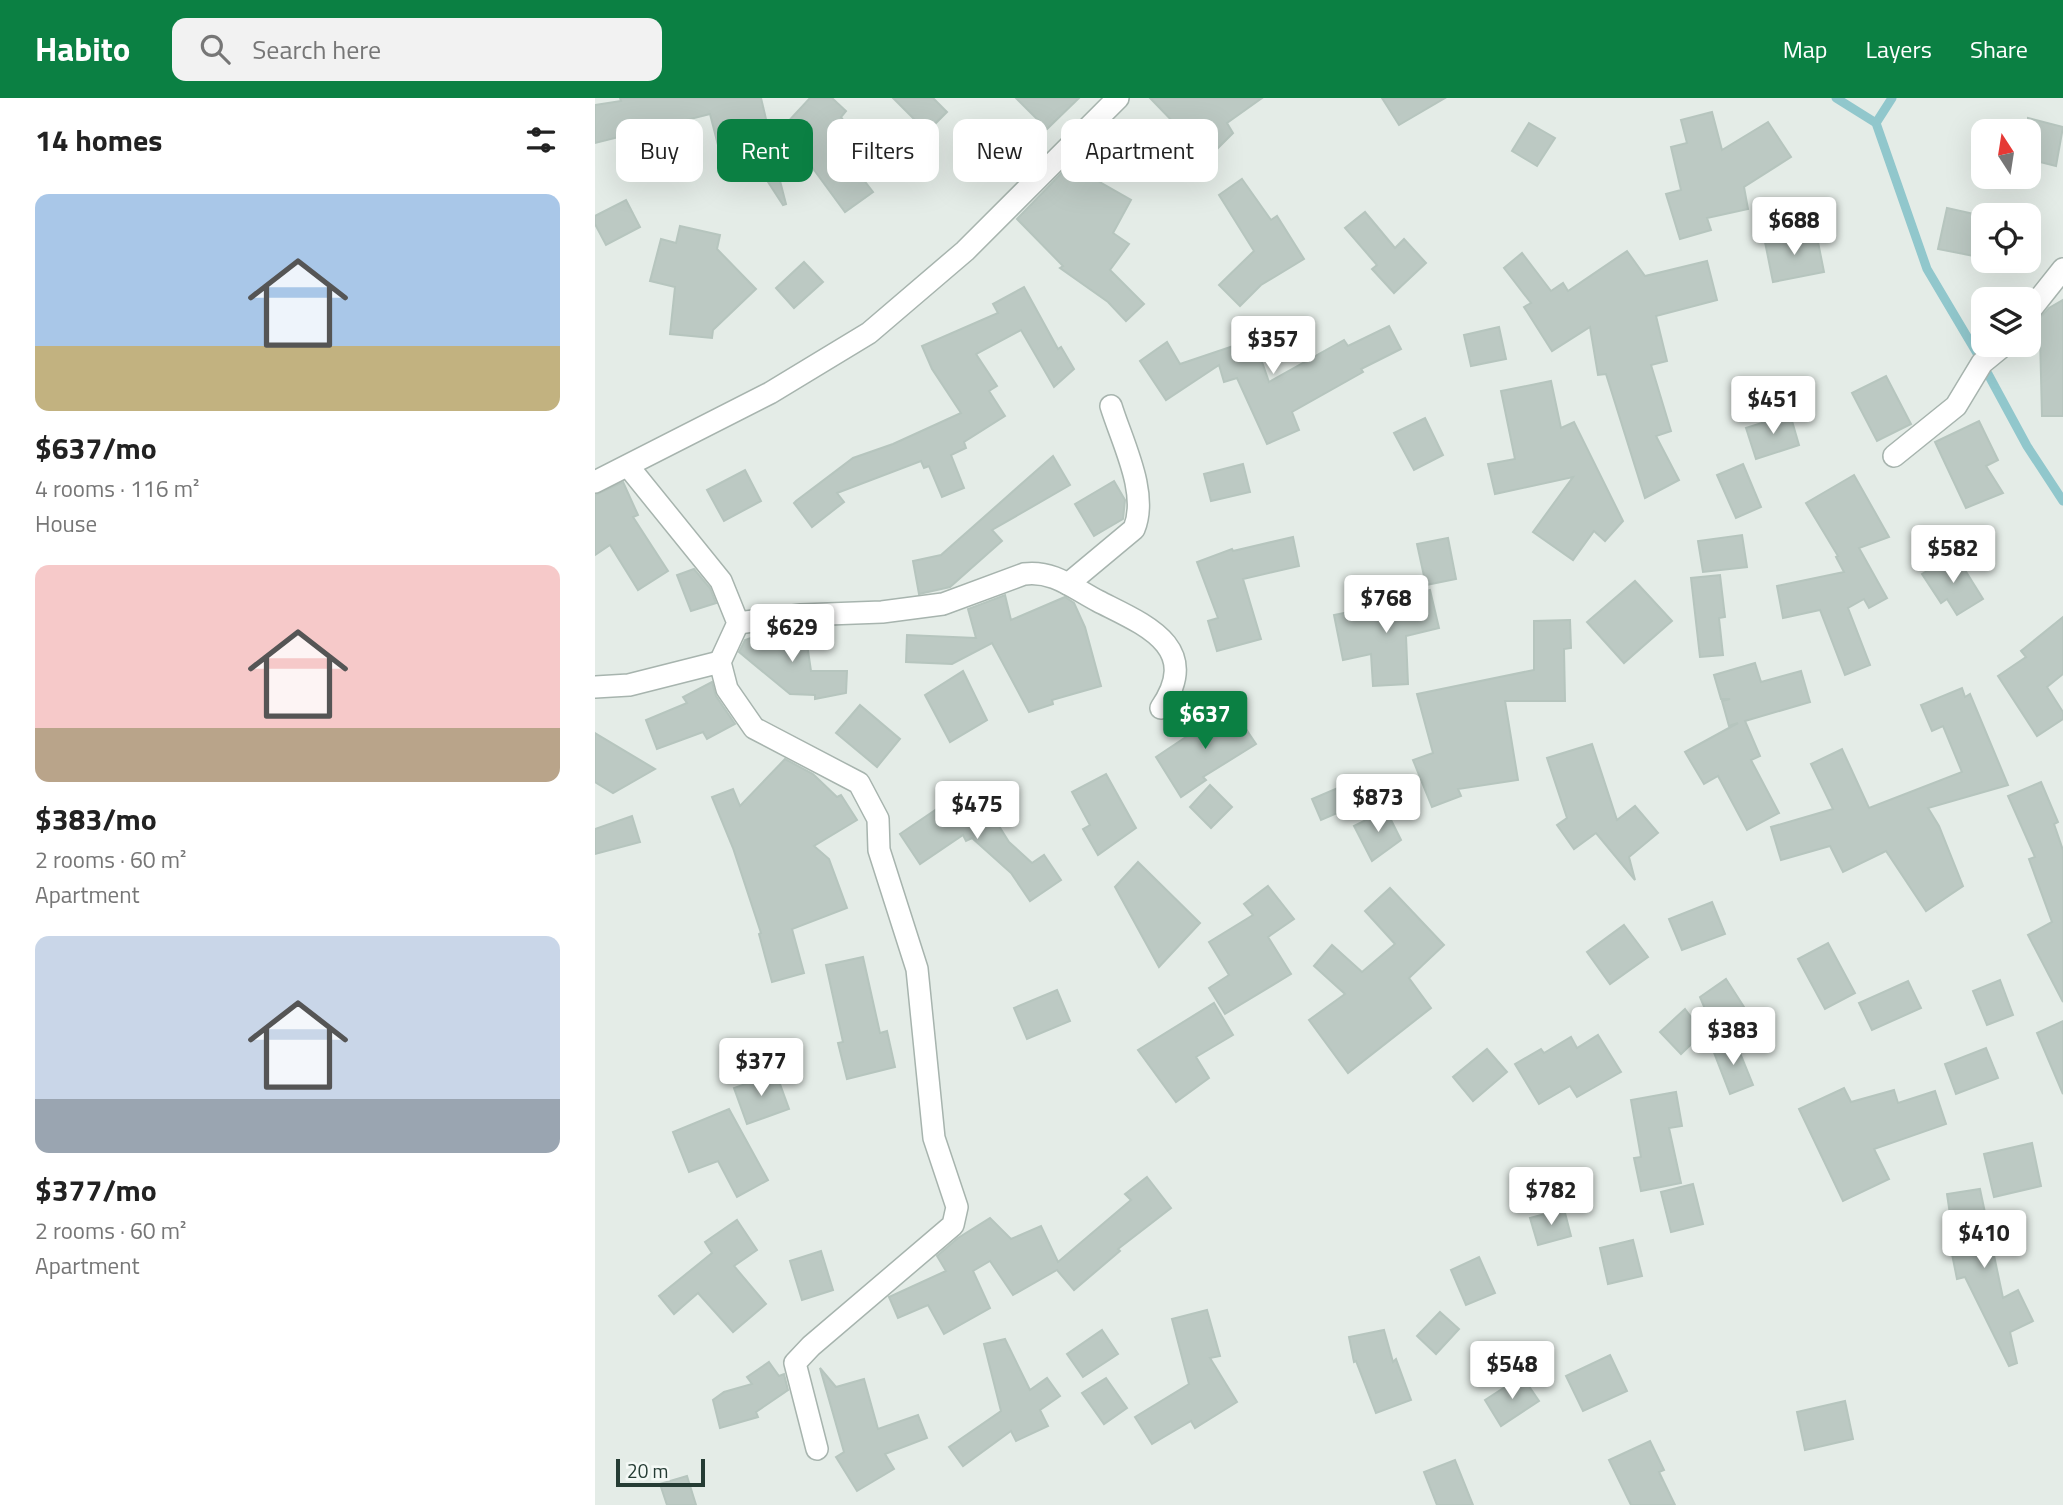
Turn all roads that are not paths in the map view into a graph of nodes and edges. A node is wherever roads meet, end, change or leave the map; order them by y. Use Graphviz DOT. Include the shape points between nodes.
graph roads {
  1 [pos="1118,98"];
  2 [pos="2063,269"];
  3 [pos="2041,297"];
  4 [pos="1989,357"];
  5 [pos="1111,406"];
  6 [pos="1894,456"];
  7 [pos="628,466"];
  8 [pos="595,482"];
  9 [pos="1068,584"];
  10 [pos="738,623"];
  11 [pos="720,662"];
  12 [pos="595,687"];
  13 [pos="1161,708"];
  14 [pos="817,1449"];
  1 -- 7 [label="street" via="965,251 869,333 771,393"];
  2 -- 3 [label="street"];
  4 -- 6 [label="street" via="1956,406"];
  5 -- 9 [label="street" via="1140,495 1139,517 1134,529"];
  7 -- 8 [label="street"];
  7 -- 10 [label="street" via="721,581"];
  9 -- 10 [label="street" via="1038,572 943,604"];
  9 -- 13 [label="street" via="1159,634 1174,662 1175,688"];
  10 -- 11 [label="street"];
  11 -- 12 [label="street" via="629,685"];
  11 -- 14 [label="street" via="727,689 754,727 859,783 878,819 879,850 917,969 934,1138 957,1207 953,1225 795,1363"];
}
